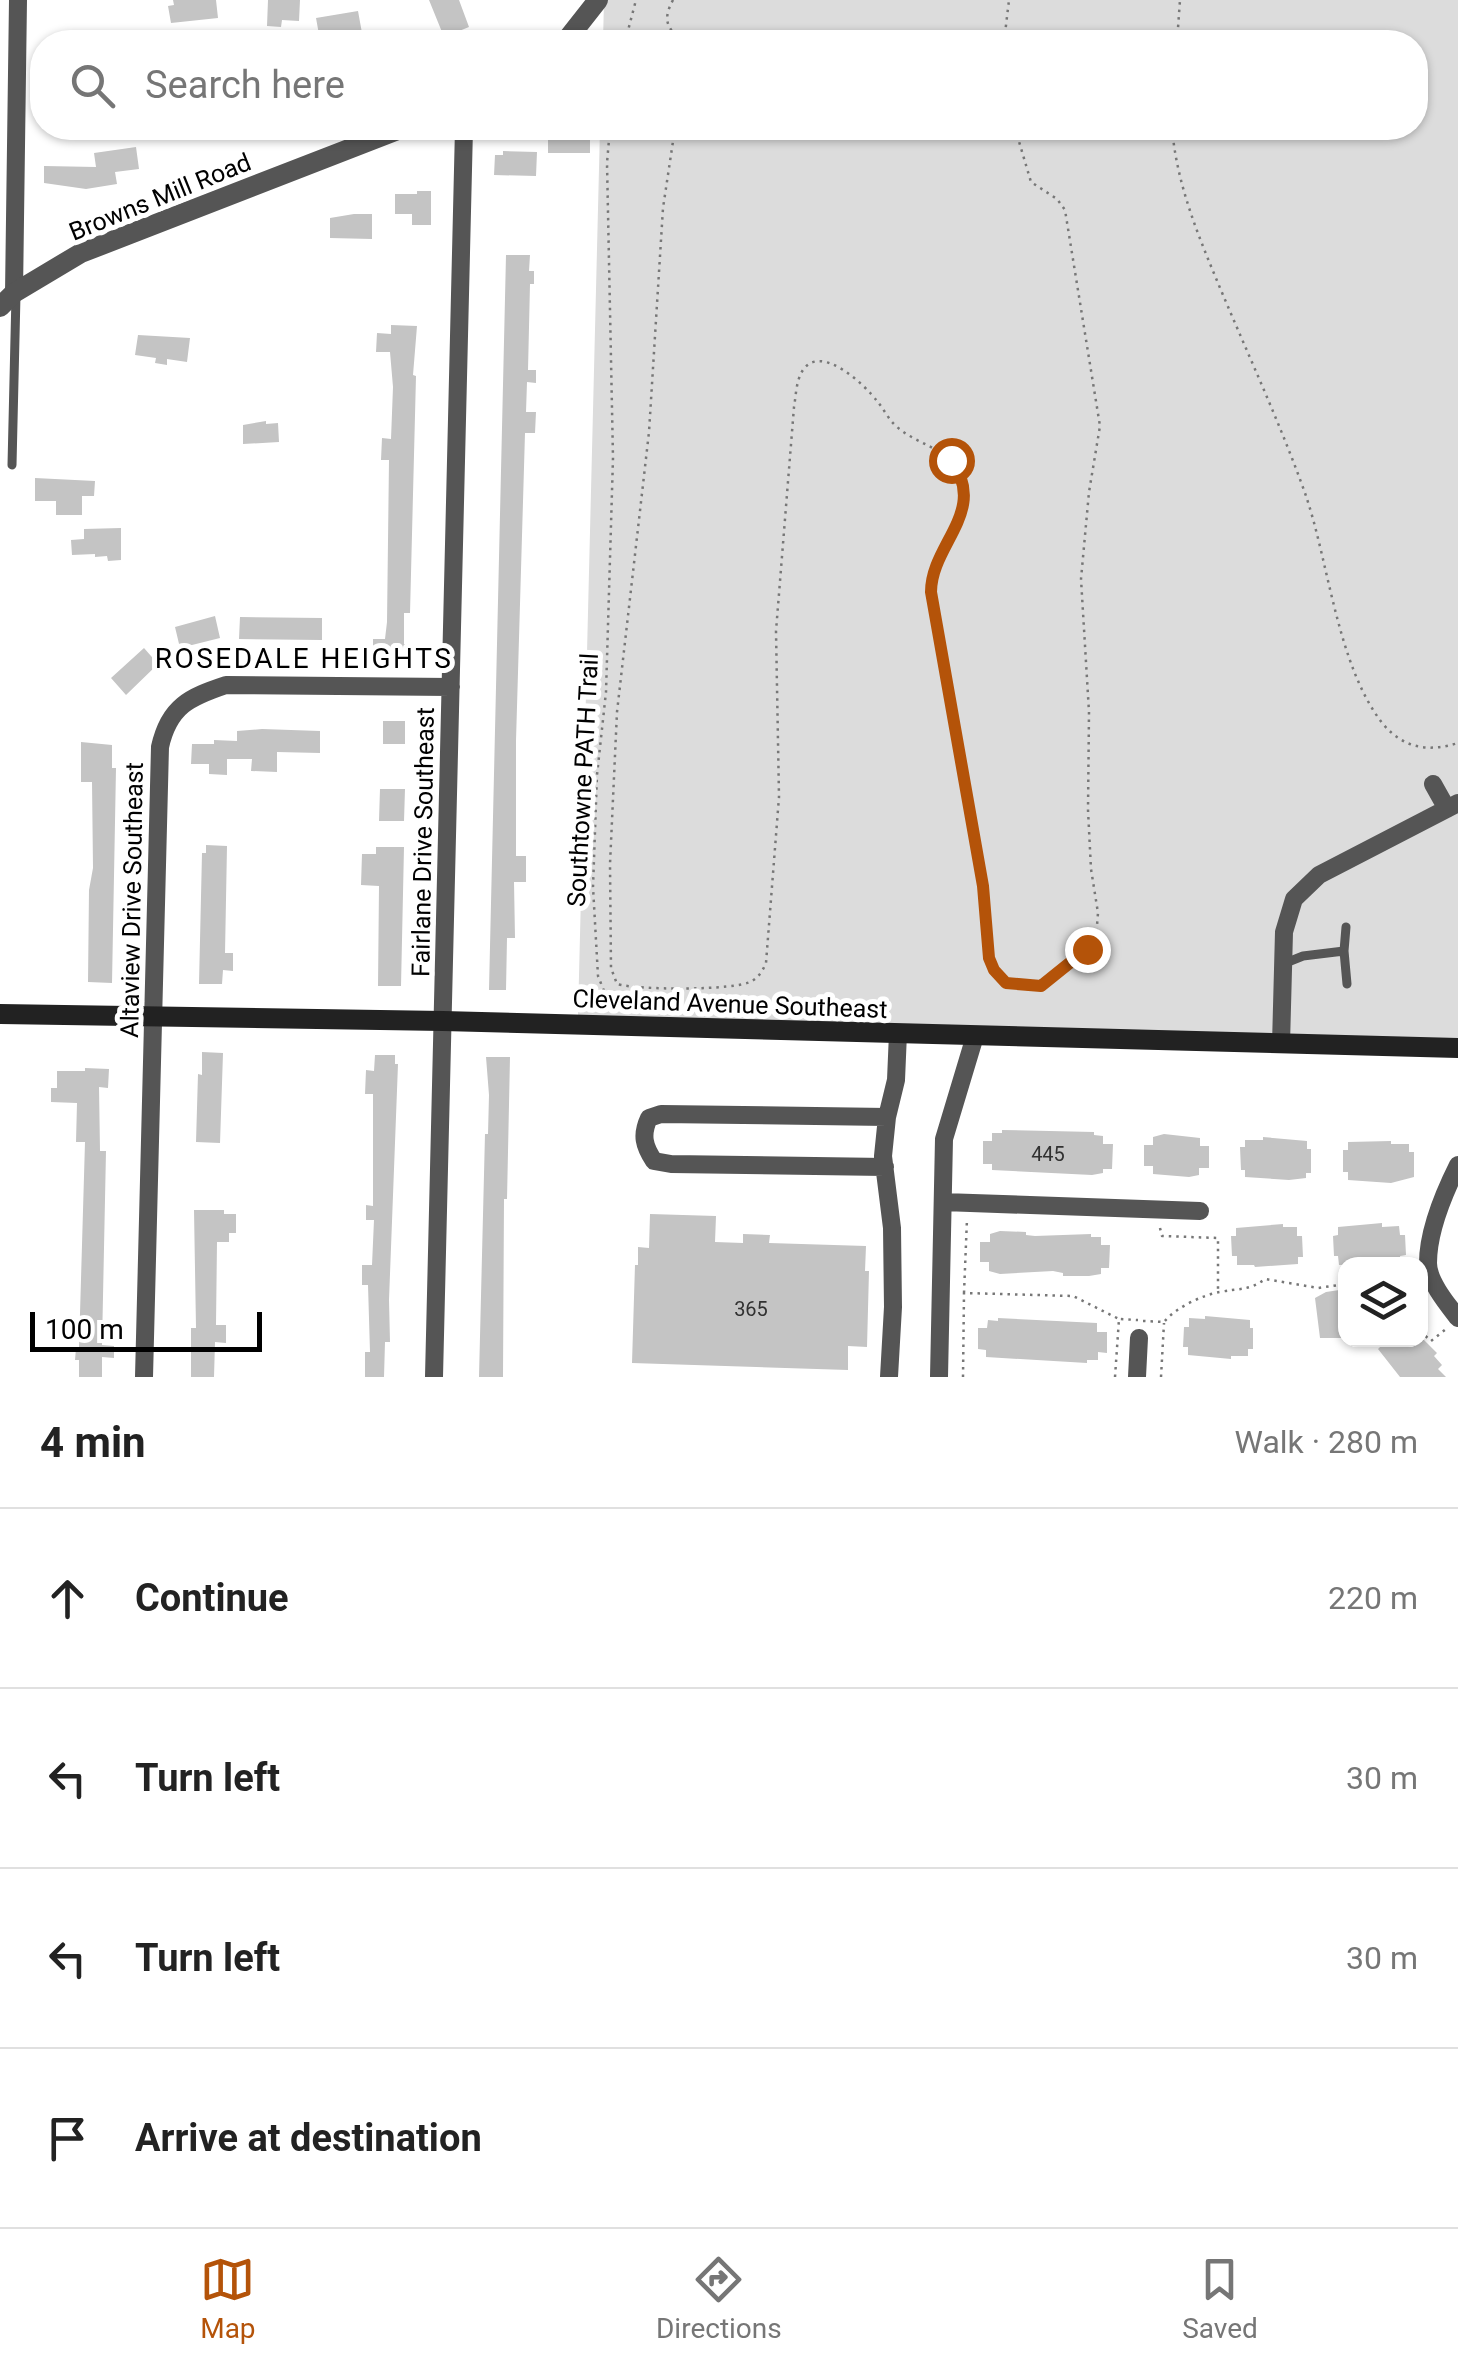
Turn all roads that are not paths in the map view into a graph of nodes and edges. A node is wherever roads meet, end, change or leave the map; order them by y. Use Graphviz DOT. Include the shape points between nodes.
graph roads {
  1 [pos="18,0"];
  2 [pos="598,0"];
  3 [pos="574,30"];
  4 [pos="9,32"];
  5 [pos="372,140"];
  6 [pos="464,140"];
  7 [pos="10,297"];
  8 [pos="12,465"];
  9 [pos="451,687"];
  10 [pos="1432,784"];
  11 [pos="1452,806"];
  12 [pos="1346,927"];
  13 [pos="1344,951"];
  14 [pos="1283,964"];
  15 [pos="1347,984"];
  16 [pos="0,1014"];
  17 [pos="154,1016"];
  18 [pos="444,1022"];
  19 [pos="898,1034"];
  20 [pos="975,1036"];
  21 [pos="1281,1044"];
  22 [pos="1458,1048"];
  23 [pos="887,1117"];
  24 [pos="1458,1165"];
  25 [pos="885,1167"];
  26 [pos="944,1202"];
  27 [pos="1200,1211"];
  28 [pos="1458,1318"];
  29 [pos="1138,1338"];
  30 [pos="144,1377"];
  31 [pos="434,1377"];
  32 [pos="889,1377"];
  33 [pos="939,1377"];
  34 [pos="1137,1377"];
  1 -- 4 [label="street"];
  2 -- 3 [label="street"];
  4 -- 7 [label="street"];
  5 -- 7 [label="street, Browns Mill Road" via="81,252"];
  6 -- 9 [label="street, Fairlane Drive Southeast"];
  7 -- 8 [label="lane"];
  9 -- 17 [label="street, Altaview Drive Southeast" via="226,684 194,695 174,712 160,747"];
  9 -- 18 [label="street, Fairlane Drive Southeast"];
  10 -- 11 [label="street"];
  11 -- 14 [label="street" via="1319,875 1294,899"];
  12 -- 13 [label="lane"];
  13 -- 14 [label="lane"];
  13 -- 15 [label="lane"];
  14 -- 21 [label="street"];
  16 -- 17 [label="main road, Cleveland Avenue Southeast"];
  17 -- 18 [label="main road, Cleveland Avenue Southeast"];
  17 -- 30 [label="street, Altaview Drive Southeast"];
  18 -- 19 [label="main road, Cleveland Avenue Southeast"];
  18 -- 31 [label="street, Fairlane Drive Southeast"];
  19 -- 20 [label="main road, Cleveland Avenue Southeast"];
  19 -- 23 [label="street"];
  20 -- 21 [label="main road, Cleveland Avenue Southeast"];
  20 -- 26 [label="street" via="944,1139"];
  21 -- 22 [label="main road, Cleveland Avenue Southeast"];
  23 -- 25 [label="street"];
  23 -- 25 [label="street" via="661,1114 648,1118 644,1130 654,1161 671,1164"];
  24 -- 28 [label="street" via="1427,1266"];
  25 -- 32 [label="street" via="892,1228"];
  26 -- 27 [label="street"];
  26 -- 33 [label="street"];
  29 -- 34 [label="street"];
}
